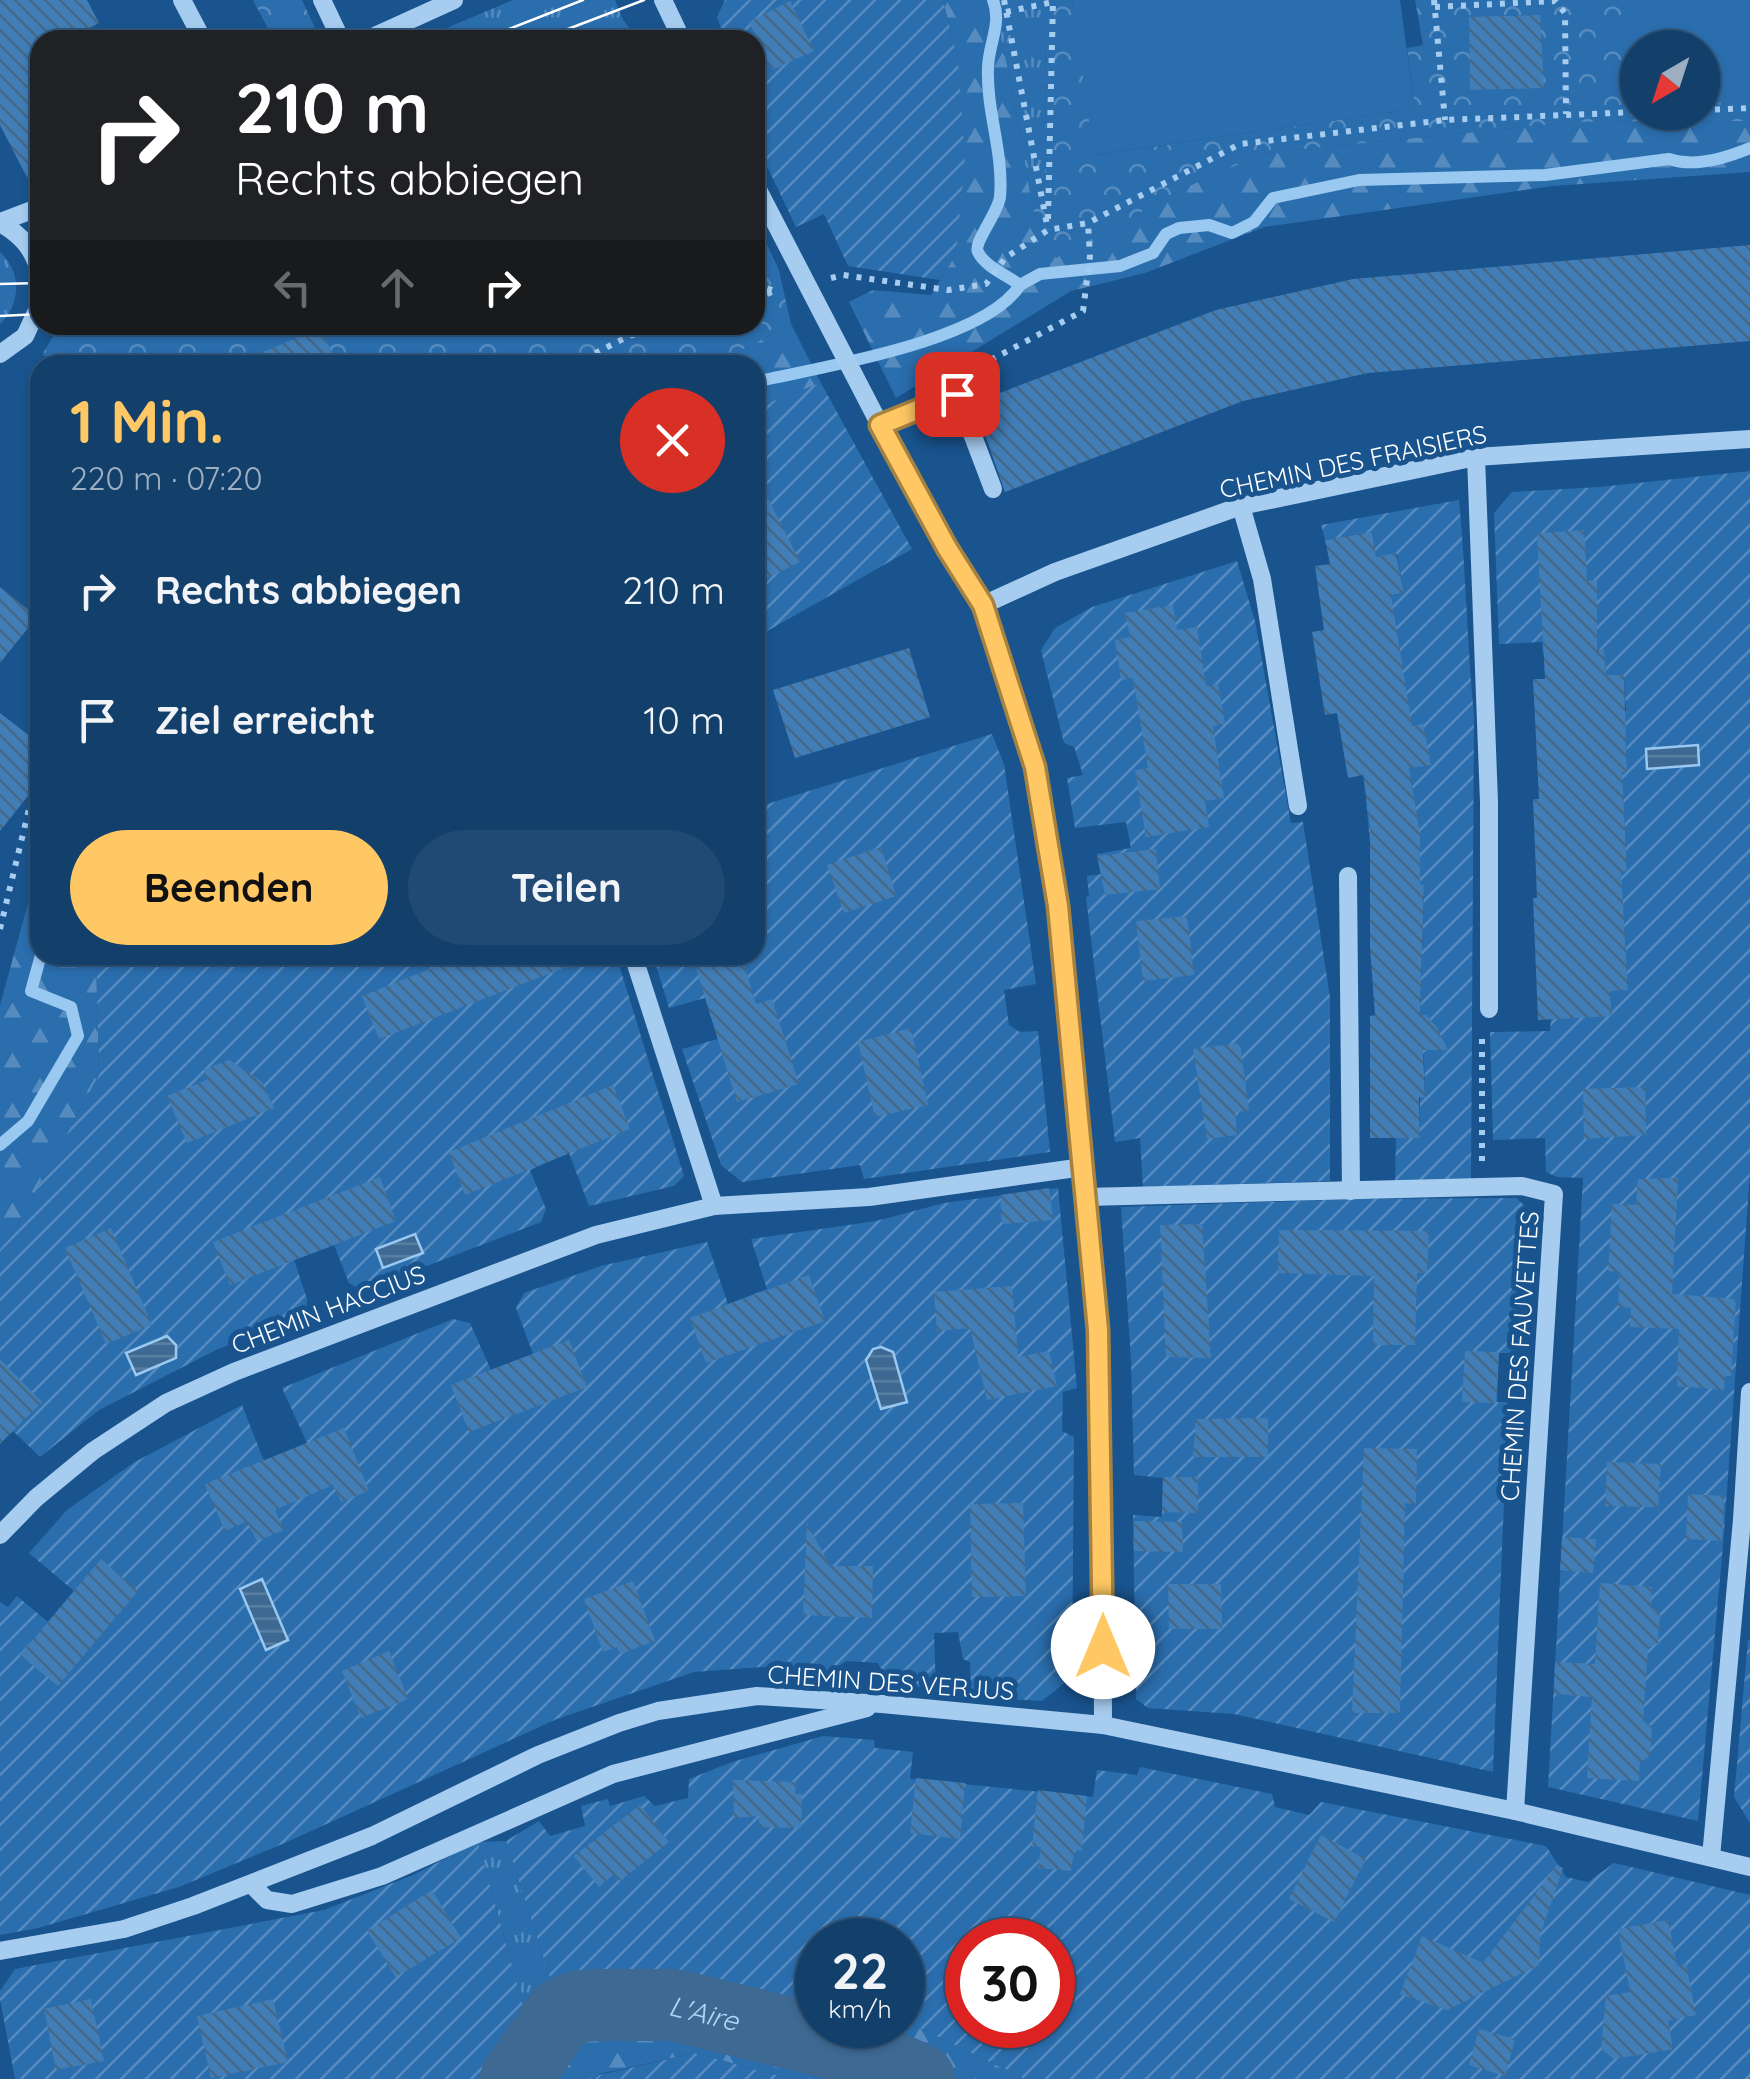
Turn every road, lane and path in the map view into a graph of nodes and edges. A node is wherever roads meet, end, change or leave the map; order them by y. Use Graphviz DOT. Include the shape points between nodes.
graph roads {
  1 [pos="182,0"];
  2 [pos="322,0"];
  3 [pos="454,0"];
  4 [pos="663,0"];
  5 [pos="1004,0"];
  6 [pos="1053,1"];
  7 [pos="1434,4"];
  8 [pos="1006,12"];
  9 [pos="198,30"];
  10 [pos="336,30"];
  11 [pos="388,30"];
  12 [pos="677,30"];
  13 [pos="1750,108"];
  14 [pos="1720,109"];
  15 [pos="1620,112"];
  16 [pos="1566,114"];
  17 [pos="1446,120"];
  18 [pos="765,204"];
  19 [pos="30,211"];
  20 [pos="0,222"];
  21 [pos="1088,223"];
  22 [pos="1048,230"];
  23 [pos="30,252"];
  24 [pos="806,284"];
  25 [pos="30,324"];
  26 [pos="633,335"];
  27 [pos="0,354"];
  28 [pos="592,355"];
  29 [pos="957,394"];
  30 [pos="880,425"];
  31 [pos="1750,439"];
  32 [pos="1476,457"];
  33 [pos="993,489"];
  34 [pos="1242,506"];
  35 [pos="983,605"];
  36 [pos="30,805"];
  37 [pos="1298,806"];
  38 [pos="1348,876"];
  39 [pos="0,929"];
  40 [pos="636,965"];
  41 [pos="1489,1009"];
  42 [pos="1083,1167"];
  43 [pos="1482,1187"];
  44 [pos="1351,1190"];
  45 [pos="1086,1196"];
  46 [pos="714,1206"];
  47 [pos="1750,1392"];
  48 [pos="1746,1520"];
  49 [pos="0,1535"];
  50 [pos="882,1704"];
  51 [pos="1103,1725"];
  52 [pos="1516,1811"];
  53 [pos="1711,1858"];
  54 [pos="1750,1867"];
  55 [pos="252,1885"];
  56 [pos="0,1951"];
  1 -- 9 [label="street"];
  2 -- 10 [label="street"];
  3 -- 11 [label="street"];
  4 -- 12 [label="street"];
  5 -- 8 [label="path"];
  6 -- 8 [label="path"];
  6 -- 22 [label="path"];
  7 -- 16 [label="path" via="1555,1 1565,12"];
  7 -- 17 [label="path"];
  8 -- 22 [label="path"];
  13 -- 14 [label="path"];
  15 -- 16 [label="path"];
  16 -- 17 [label="path"];
  17 -- 21 [label="path" via="1240,144"];
  18 -- 24 [label="street"];
  19 -- 20 [label="street"];
  20 -- 23 [label="street"];
  21 -- 22 [label="path"];
  21 -- 29 [label="path" via="1083,311 953,380"];
  22 -- 24 [label="path" via="1005,258 986,284 948,290 843,275"];
  24 -- 30 [label="street"];
  25 -- 27 [label="street"];
  26 -- 28 [label="path"];
  29 -- 30 [label="street"];
  29 -- 33 [label="street"];
  30 -- 35 [label="street"];
  31 -- 32 [label="street, CHEMIN DES FRAISIERS"];
  32 -- 34 [label="street, CHEMIN DES FRAISIERS"];
  32 -- 41 [label="street" via="1490,802"];
  34 -- 35 [label="street, CHEMIN DES FRAISIERS" via="1055,572"];
  34 -- 37 [label="street" via="1262,579"];
  35 -- 42 [label="street" via="1035,767 1058,906"];
  36 -- 39 [label="path"];
  38 -- 44 [label="street"];
  40 -- 46 [label="street"];
  41 -- 43 [label="path" via="1482,1032"];
  42 -- 45 [label="street"];
  42 -- 46 [label="street, CHEMIN HACCIUS" via="869,1197"];
  43 -- 44 [label="street, CHEMIN DES FAUVETTES"];
  43 -- 52 [label="street, CHEMIN DES FAUVETTES" via="1554,1194"];
  44 -- 45 [label="street, CHEMIN DES FAUVETTES"];
  45 -- 51 [label="street" via="1098,1330"];
  46 -- 49 [label="street, CHEMIN HACCIUS" via="596,1235 183,1395 93,1451"];
  47 -- 48 [label="street"];
  48 -- 53 [label="street"];
  50 -- 51 [label="street, CHEMIN DES VERJUS"];
  50 -- 55 [label="street, CHEMIN DES VERJUS" via="757,1696 658,1711 538,1754 372,1836"];
  50 -- 55 [label="street" via="613,1774 382,1876 292,1904 267,1900"];
  51 -- 52 [label="street, CHEMIN DES VERJUS"];
  52 -- 53 [label="street, CHEMIN DES VERJUS"];
  53 -- 54 [label="street, CHEMIN DES VERJUS"];
  55 -- 56 [label="street, CHEMIN DES VERJUS" via="124,1929"];
}
